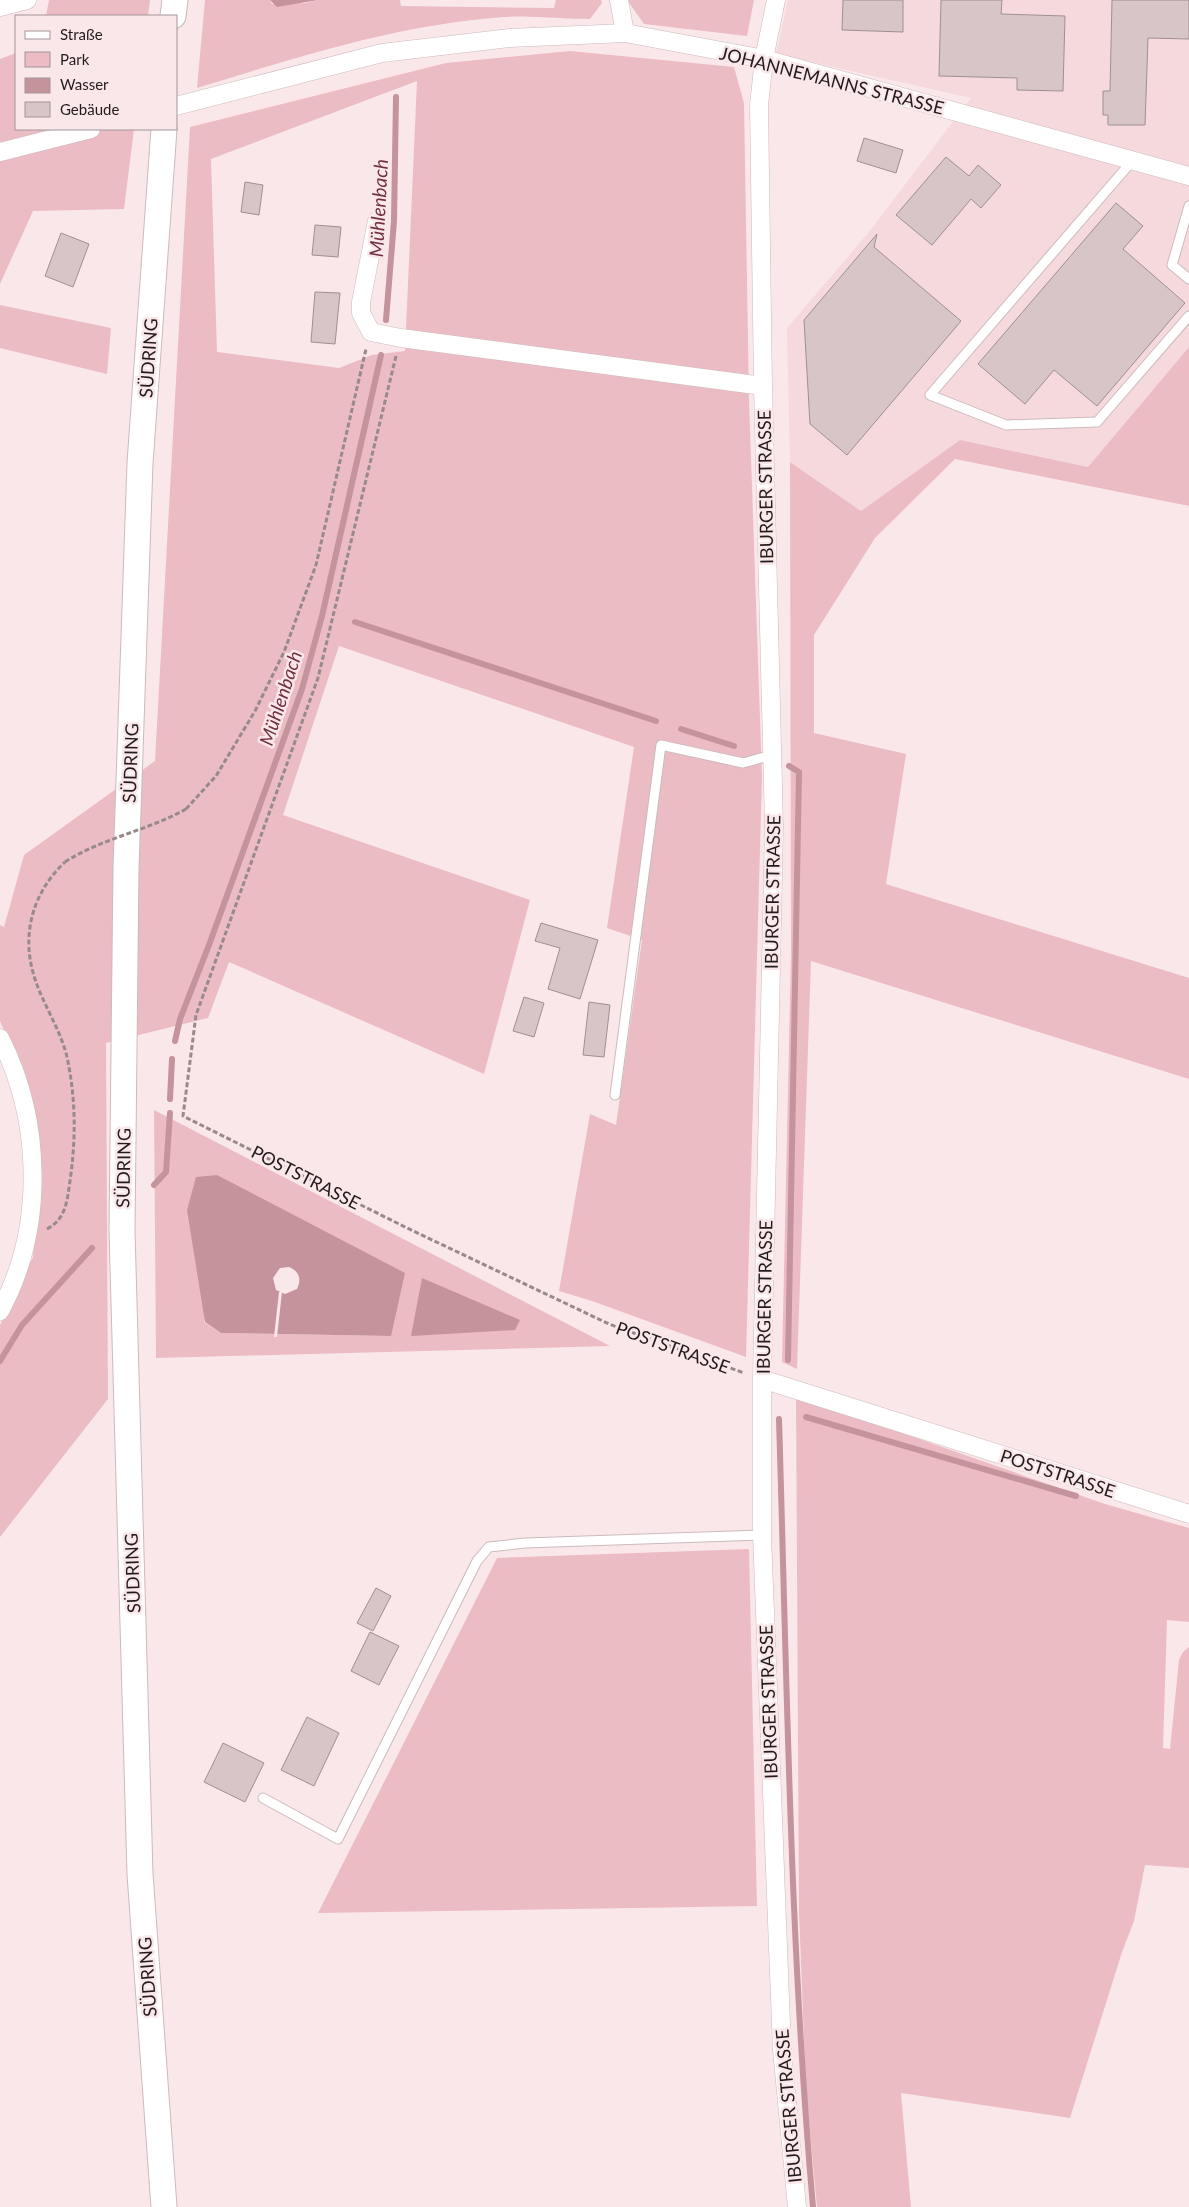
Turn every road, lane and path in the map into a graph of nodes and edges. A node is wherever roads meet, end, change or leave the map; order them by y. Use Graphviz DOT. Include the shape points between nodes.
graph roads {
  1 [pos="27,0"];
  2 [pos="175,0"];
  3 [pos="619,0"];
  4 [pos="776,0"];
  5 [pos="0,7"];
  6 [pos="173,15"];
  7 [pos="624,33"];
  8 [pos="764,59"];
  9 [pos="178,105"];
  10 [pos="87,130"];
  11 [pos="164,130"];
  12 [pos="0,152"];
  13 [pos="1133,160"];
  14 [pos="1189,176"];
  15 [pos="1189,206"];
  16 [pos="377,221"];
  17 [pos="1189,279"];
  18 [pos="1189,316"];
  19 [pos="372,332"];
  20 [pos="401,338"];
  21 [pos="763,386"];
  22 [pos="772,755"];
  23 [pos="0,1038"];
  24 [pos="614,1095"];
  25 [pos="28,1232"];
  26 [pos="0,1311"];
  27 [pos="762,1379"];
  28 [pos="1189,1514"];
  29 [pos="762,1535"];
  30 [pos="263,1798"];
  31 [pos="164,2207"];
  32 [pos="797,2207"];
  1 -- 5 [label="street"];
  2 -- 6 [label="main road"];
  3 -- 7 [label="street"];
  4 -- 8 [label="street, IBURGER STRASSE"];
  7 -- 8 [label="street, JOHANNEMANNS STRASSE"];
  7 -- 9 [label="street, JOHANNEMANNS STRASSE" via="510,38 382,53"];
  8 -- 13 [label="street, JOHANNEMANNS STRASSE"];
  8 -- 21 [label="street, IBURGER STRASSE" via="759,105"];
  10 -- 12 [label="street"];
  11 -- 31 [label="main road, SÜDRING" via="140,463 126,868 122,1231 140,1874"];
  13 -- 14 [label="street, JOHANNEMANNS STRASSE"];
  13 -- 18 [label="lane" via="930,396 1006,425 1097,422"];
  15 -- 17 [label="lane" via="1172,265"];
  16 -- 19 [label="street" via="361,302 361,313"];
  19 -- 20 [label="street, IBURGER STRASSE"];
  19 -- 25 [label="path, bridge" via="316,564 284,652 255,711 216,776 186,809 85,850 65,862 38,898 29,925 28,948 34,977 52,1014 66,1055 74,1097 75,1144 66,1209 58,1223 48,1229"];
  20 -- 21 [label="street, IBURGER STRASSE"];
  20 -- 27 [label="path, POSTSTRASSE" via="318,678 196,1015 183,1116 609,1324"];
  21 -- 22 [label="street, IBURGER STRASSE"];
  22 -- 24 [label="lane" via="743,763 661,745"];
  22 -- 27 [label="street, IBURGER STRASSE" via="774,827"];
  23 -- 25 [label="street" via="22,1093 30,1142 33,1194"];
  25 -- 26 [label="street" via="21,1263"];
  27 -- 28 [label="street, POSTSTRASSE"];
  27 -- 29 [label="street, IBURGER STRASSE"];
  29 -- 30 [label="lane" via="490,1547 478,1561 338,1839"];
  29 -- 32 [label="street, IBURGER STRASSE" via="782,2050"];
}
